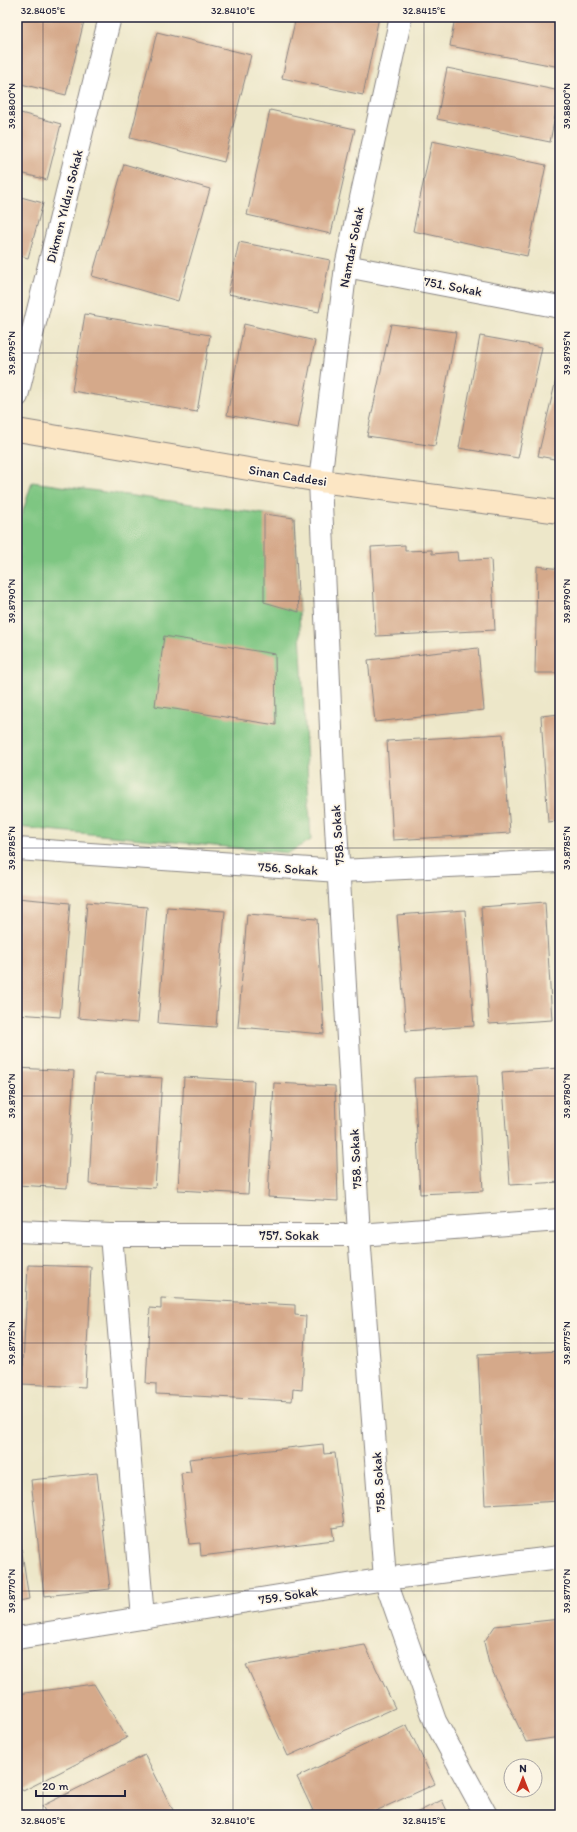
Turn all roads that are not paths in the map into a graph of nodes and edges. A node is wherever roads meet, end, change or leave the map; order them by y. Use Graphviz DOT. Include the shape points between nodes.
graph roads {
  1 [pos="110,17"];
  2 [pos="401,17"];
  3 [pos="346,266"];
  4 [pos="560,307"];
  5 [pos="17,396"];
  6 [pos="17,430"];
  7 [pos="320,480"];
  8 [pos="560,512"];
  9 [pos="17,849"];
  10 [pos="560,861"];
  11 [pos="339,872"];
  12 [pos="560,1220"];
  13 [pos="17,1231"];
  14 [pos="112,1235"];
  15 [pos="359,1235"];
  16 [pos="560,1557"];
  17 [pos="385,1579"];
  18 [pos="144,1618"];
  19 [pos="17,1638"];
  20 [pos="486,1815"];
  1 -- 5 [label="street, Dikmen Yıldızı Sokak"];
  2 -- 3 [label="street, Namdar Sokak"];
  3 -- 4 [label="street, 751. Sokak"];
  3 -- 7 [label="street, Namdar Sokak"];
  6 -- 7 [label="main road, Sinan Caddesi"];
  7 -- 8 [label="main road, Sinan Caddesi"];
  7 -- 11 [label="street, 758. Sokak"];
  9 -- 11 [label="street, 756. Sokak"];
  10 -- 11 [label="street, 756. Sokak"];
  11 -- 15 [label="street, 758. Sokak"];
  12 -- 15 [label="street, 757. Sokak"];
  13 -- 14 [label="street, 757. Sokak"];
  14 -- 15 [label="street, 757. Sokak"];
  14 -- 18 [label="street"];
  15 -- 17 [label="street, 758. Sokak"];
  16 -- 17 [label="street, 759. Sokak"];
  17 -- 18 [label="street, 759. Sokak"];
  17 -- 20 [label="street, 758. Sokak" via="435,1721"];
  18 -- 19 [label="street, 759. Sokak"];
}
